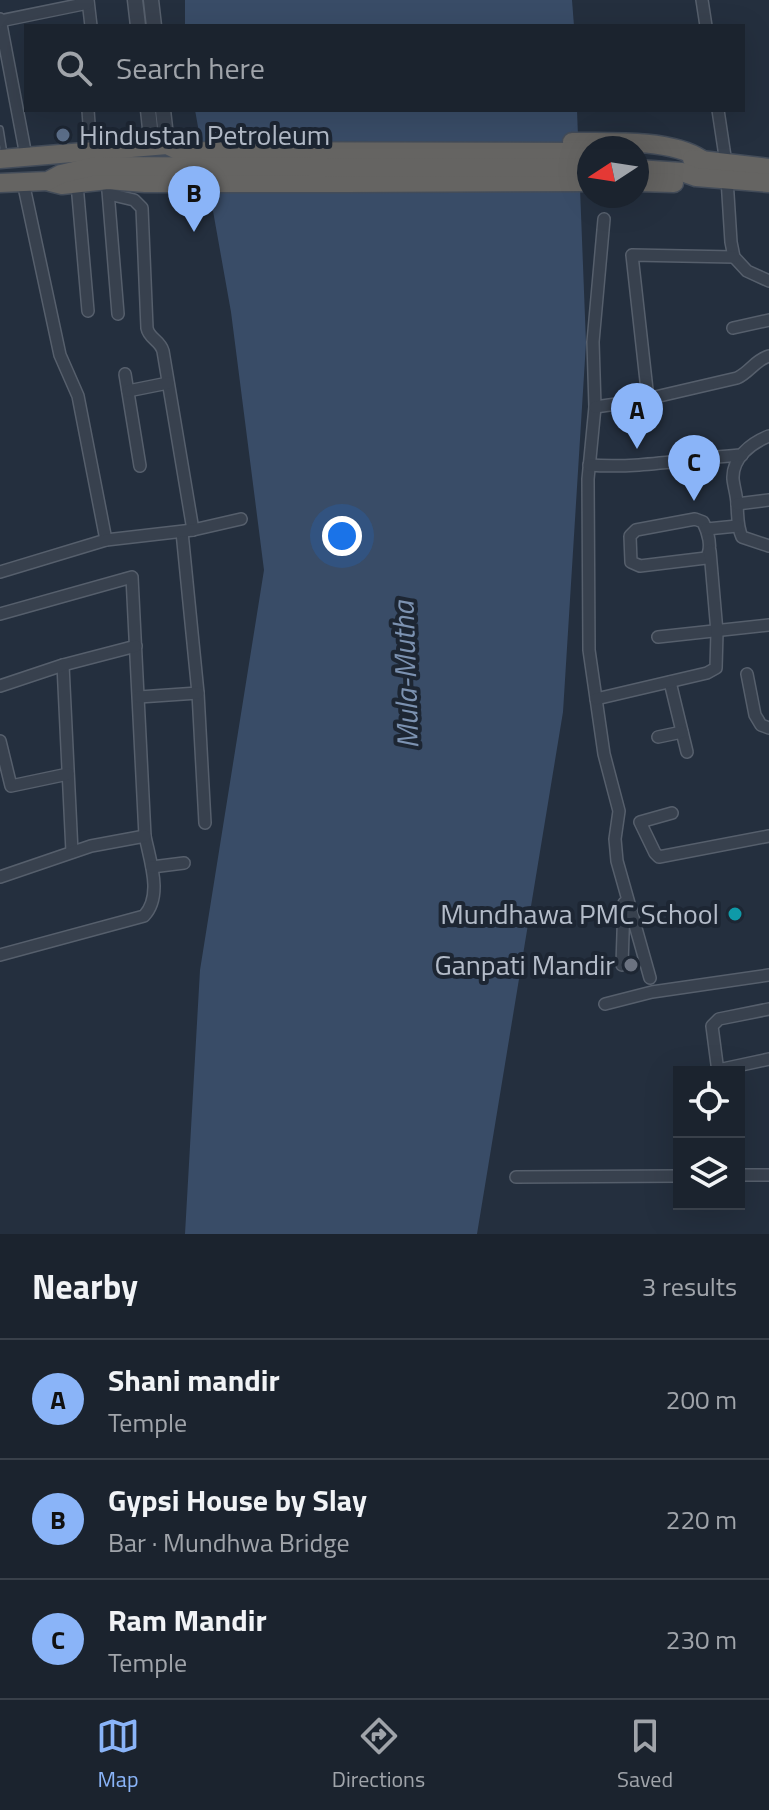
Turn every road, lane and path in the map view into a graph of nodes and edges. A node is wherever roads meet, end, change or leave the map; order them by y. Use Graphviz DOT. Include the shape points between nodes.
graph roads {
  1 [pos="135,0"];
  2 [pos="151,0"];
  3 [pos="702,0"];
  4 [pos="88,2"];
  5 [pos="0,20"];
  6 [pos="91,24"];
  7 [pos="138,24"];
  8 [pos="154,24"];
  9 [pos="706,24"];
  10 [pos="88,112"];
  11 [pos="149,112"];
  12 [pos="163,112"];
  13 [pos="718,112"];
  14 [pos="0,129"];
  15 [pos="160,146"];
  16 [pos="199,146"];
  17 [pos="577,149"];
  18 [pos="91,152"];
  19 [pos="577,152"];
  20 [pos="649,152"];
  21 [pos="26,156"];
  22 [pos="2,159"];
  23 [pos="577,168"];
  24 [pos="769,168"];
  25 [pos="649,170"];
  26 [pos="726,172"];
  27 [pos="147,174"];
  28 [pos="696,177"];
  29 [pos="48,181"];
  30 [pos="577,182"];
  31 [pos="649,182"];
  32 [pos="10,183"];
  33 [pos="769,183"];
  34 [pos="77,184"];
  35 [pos="108,187"];
  36 [pos="604,219"];
  37 [pos="734,257"];
  38 [pos="769,281"];
  39 [pos="88,311"];
  40 [pos="118,314"];
  41 [pos="769,320"];
  42 [pos="733,328"];
  43 [pos="769,356"];
  44 [pos="125,374"];
  45 [pos="168,383"];
  46 [pos="128,391"];
  47 [pos="648,399"];
  48 [pos="595,407"];
  49 [pos="769,436"];
  50 [pos="742,455"];
  51 [pos="589,465"];
  52 [pos="140,466"];
  53 [pos="769,500"];
  54 [pos="737,504"];
  55 [pos="241,519"];
  56 [pos="737,526"];
  57 [pos="707,529"];
  58 [pos="188,531"];
  59 [pos="106,540"];
  60 [pos="769,546"];
  61 [pos="710,551"];
  62 [pos="0,572"];
  63 [pos="0,614"];
  64 [pos="769,625"];
  65 [pos="717,632"];
  66 [pos="658,637"];
  67 [pos="136,646"];
  68 [pos="63,665"];
  69 [pos="747,674"];
  70 [pos="670,682"];
  71 [pos="0,686"];
  72 [pos="198,693"];
  73 [pos="139,697"];
  74 [pos="596,699"];
  75 [pos="769,728"];
  76 [pos="682,732"];
  77 [pos="658,737"];
  78 [pos="0,741"];
  79 [pos="687,752"];
  80 [pos="68,774"];
  81 [pos="672,813"];
  82 [pos="640,822"];
  83 [pos="205,823"];
  84 [pos="618,825"];
  85 [pos="145,836"];
  86 [pos="769,836"];
  87 [pos="72,852"];
  88 [pos="184,863"];
  89 [pos="152,867"];
  90 [pos="0,877"];
  91 [pos="624,895"];
  92 [pos="1,951"];
  93 [pos="622,965"];
  94 [pos="769,975"];
  95 [pos="650,978"];
  96 [pos="605,1004"];
  97 [pos="769,1009"];
  98 [pos="769,1059"];
  99 [pos="717,1066"];
  100 [pos="739,1066"];
  101 [pos="745,1175"];
  102 [pos="769,1175"];
  103 [pos="673,1176"];
  104 [pos="516,1177"];
  1 -- 7 [label="street"];
  2 -- 8 [label="street"];
  3 -- 9 [label="street"];
  4 -- 5 [label="street"];
  4 -- 6 [label="street"];
  5 -- 21 [label="street"];
  10 -- 18 [label="street"];
  11 -- 15 [label="street"];
  12 -- 15 [label="street"];
  13 -- 26 [label="street"];
  14 -- 22 [label="lane"];
  15 -- 16 [label="highway" via="177,140"];
  15 -- 18 [label="highway"];
  16 -- 17 [label="highway"];
  16 -- 19 [label="highway"];
  18 -- 21 [label="highway"];
  20 -- 26 [label="highway" via="701,159"];
  21 -- 22 [label="highway"];
  22 -- 32 [label="lane"];
  23 -- 27 [label="highway"];
  24 -- 26 [label="highway"];
  25 -- 28 [label="highway"];
  26 -- 28 [label="highway"];
  26 -- 33 [label="highway"];
  26 -- 37 [label="street"];
  27 -- 29 [label="highway" via="95,166"];
  27 -- 30 [label="highway"];
  27 -- 35 [label="highway"];
  28 -- 31 [label="highway" via="681,183"];
  29 -- 32 [label="highway"];
  29 -- 34 [label="highway"];
  32 -- 59 [label="street" via="60,355 78,396"];
  34 -- 35 [label="highway"];
  34 -- 39 [label="street"];
  35 -- 40 [label="street"];
  35 -- 45 [label="street" via="142,208 147,328 161,346"];
  36 -- 48 [label="street" via="593,342"];
  37 -- 38 [label="street" via="747,271"];
  37 -- 47 [label="street" via="632,255"];
  41 -- 42 [label="street"];
  43 -- 47 [label="street" via="737,378"];
  44 -- 46 [label="street"];
  45 -- 46 [label="street"];
  45 -- 58 [label="street"];
  46 -- 52 [label="street"];
  47 -- 48 [label="street"];
  48 -- 51 [label="street"];
  49 -- 50 [label="street"];
  50 -- 51 [label="street" via="622,467"];
  50 -- 54 [label="street" via="734,467"];
  51 -- 74 [label="street" via="589,650"];
  53 -- 54 [label="street"];
  54 -- 56 [label="street"];
  55 -- 58 [label="street"];
  56 -- 57 [label="street"];
  56 -- 60 [label="street" via="742,537"];
  57 -- 61 [label="street"];
  57 -- 61 [label="street" via="695,519 636,530 630,536 631,562 640,566 702,559"];
  58 -- 59 [label="street"];
  58 -- 72 [label="street"];
  59 -- 62 [label="street"];
  61 -- 65 [label="street"];
  63 -- 67 [label="street" via="132,577"];
  64 -- 65 [label="street"];
  65 -- 66 [label="street"];
  65 -- 70 [label="street" via="716,668"];
  67 -- 68 [label="street"];
  67 -- 73 [label="street"];
  68 -- 71 [label="street"];
  68 -- 80 [label="street"];
  69 -- 75 [label="street" via="755,715"];
  70 -- 74 [label="street"];
  70 -- 76 [label="street"];
  72 -- 73 [label="street"];
  72 -- 83 [label="street"];
  73 -- 85 [label="street"];
  74 -- 84 [label="street"];
  76 -- 77 [label="street"];
  76 -- 79 [label="street"];
  78 -- 80 [label="street" via="11,786"];
  80 -- 87 [label="street"];
  81 -- 82 [label="street"];
  82 -- 84 [label="street"];
  82 -- 86 [label="street" via="659,857"];
  84 -- 91 [label="street" via="615,839"];
  85 -- 87 [label="street"];
  85 -- 89 [label="street"];
  87 -- 90 [label="street"];
  88 -- 89 [label="street"];
  89 -- 92 [label="street" via="153,907 144,916"];
  91 -- 93 [label="street"];
  91 -- 95 [label="street"];
  94 -- 96 [label="street"];
  97 -- 99 [label="street" via="715,1022"];
  98 -- 100 [label="street"];
  101 -- 102 [label="street"];
  103 -- 104 [label="street"];
}
